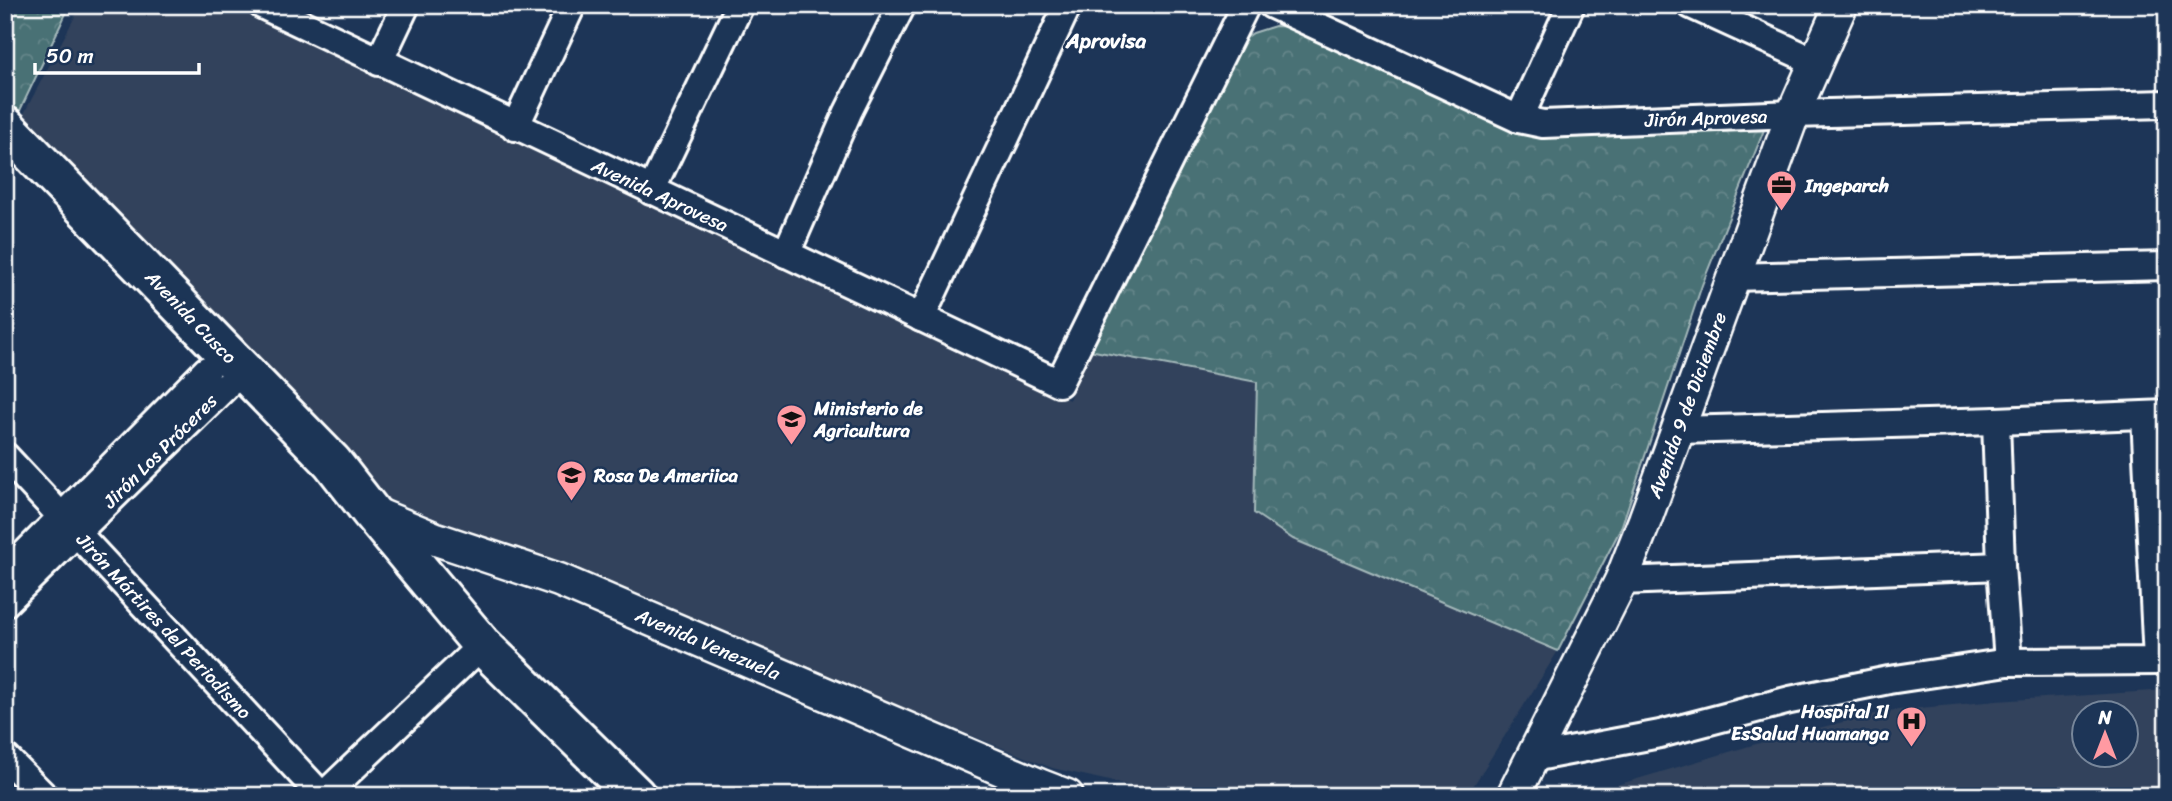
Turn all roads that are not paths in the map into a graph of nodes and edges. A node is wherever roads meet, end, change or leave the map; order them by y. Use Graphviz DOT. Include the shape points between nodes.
graph roads {
  1 [pos="262,5"];
  2 [pos="406,5"];
  3 [pos="572,5"];
  4 [pos="740,5"];
  5 [pos="902,5"];
  6 [pos="1068,5"];
  7 [pos="1247,5"];
  8 [pos="1272,5"];
  9 [pos="1570,5"];
  10 [pos="1691,5"];
  11 [pos="1841,5"];
  12 [pos="380,62"];
  13 [pos="1816,62"];
  14 [pos="2167,104"];
  15 [pos="1793,114"];
  16 [pos="1519,119"];
  17 [pos="5,126"];
  18 [pos="515,127"];
  19 [pos="5,161"];
  20 [pos="651,191"];
  21 [pos="786,254"];
  22 [pos="2167,266"];
  23 [pos="1733,277"];
  24 [pos="921,318"];
  25 [pos="216,378"];
  26 [pos="2156,414"];
  27 [pos="1996,422"];
  28 [pos="1678,430"];
  29 [pos="5,456"];
  30 [pos="371,512"];
  31 [pos="70,525"];
  32 [pos="2001,566"];
  33 [pos="5,574"];
  34 [pos="1621,581"];
  35 [pos="5,603"];
  36 [pos="482,645"];
  37 [pos="2162,660"];
  38 [pos="2008,662"];
  39 [pos="5,757"];
  40 [pos="1532,758"];
  41 [pos="1049,793"];
  42 [pos="44,796"];
  43 [pos="322,796"];
  44 [pos="636,796"];
  45 [pos="1513,796"];
  1 -- 12 [label="street, Avenida Aprovesa"];
  2 -- 12 [label="street"];
  3 -- 18 [label="street"];
  4 -- 20 [label="street"];
  5 -- 21 [label="street" via="848,112"];
  6 -- 24 [label="street"];
  7 -- 24 [label="street, Avenida Aprovesa" via="1059,383"];
  8 -- 16 [label="street, Jirón Aprovesa"];
  9 -- 16 [label="street"];
  10 -- 13 [label="street"];
  11 -- 13 [label="street, Avenida 9 de Diciembre"];
  12 -- 18 [label="street, Avenida Aprovesa"];
  13 -- 15 [label="street, Avenida 9 de Diciembre"];
  14 -- 15 [label="street, Jirón Aprovesa"];
  15 -- 16 [label="street, Jirón Aprovesa" via="1543,124"];
  15 -- 23 [label="street, Avenida 9 de Diciembre"];
  17 -- 30 [label="highway, Avenida Cusco" via="332,462"];
  18 -- 20 [label="street, Avenida Aprovesa"];
  19 -- 25 [label="highway, Avenida Cusco"];
  20 -- 21 [label="street, Avenida Aprovesa"];
  21 -- 24 [label="street, Avenida Aprovesa"];
  22 -- 23 [label="street"];
  23 -- 28 [label="street, Avenida 9 de Diciembre"];
  25 -- 30 [label="highway, Avenida Cusco" via="331,490"];
  25 -- 31 [label="street, Jirón Los Próceres"];
  26 -- 27 [label="street"];
  26 -- 37 [label="street"];
  27 -- 28 [label="street"];
  27 -- 32 [label="street"];
  28 -- 34 [label="street, Avenida 9 de Diciembre"];
  29 -- 31 [label="street, Jirón Mártires del Periodismo"];
  30 -- 36 [label="highway, Avenida Cusco"];
  30 -- 41 [label="street, Avenida Venezuela" via="559,580"];
  31 -- 33 [label="street, Jirón Los Próceres"];
  31 -- 35 [label="street, Jirón Los Próceres"];
  31 -- 43 [label="street, Jirón Mártires del Periodismo"];
  32 -- 34 [label="street"];
  32 -- 38 [label="street"];
  34 -- 40 [label="street, Avenida 9 de Diciembre"];
  36 -- 43 [label="street"];
  36 -- 44 [label="highway, Avenida Cusco"];
  37 -- 38 [label="street"];
  38 -- 40 [label="street" via="1889,680 1660,734"];
  39 -- 42 [label="street"];
  40 -- 45 [label="street, Avenida 9 de Diciembre"];
}
